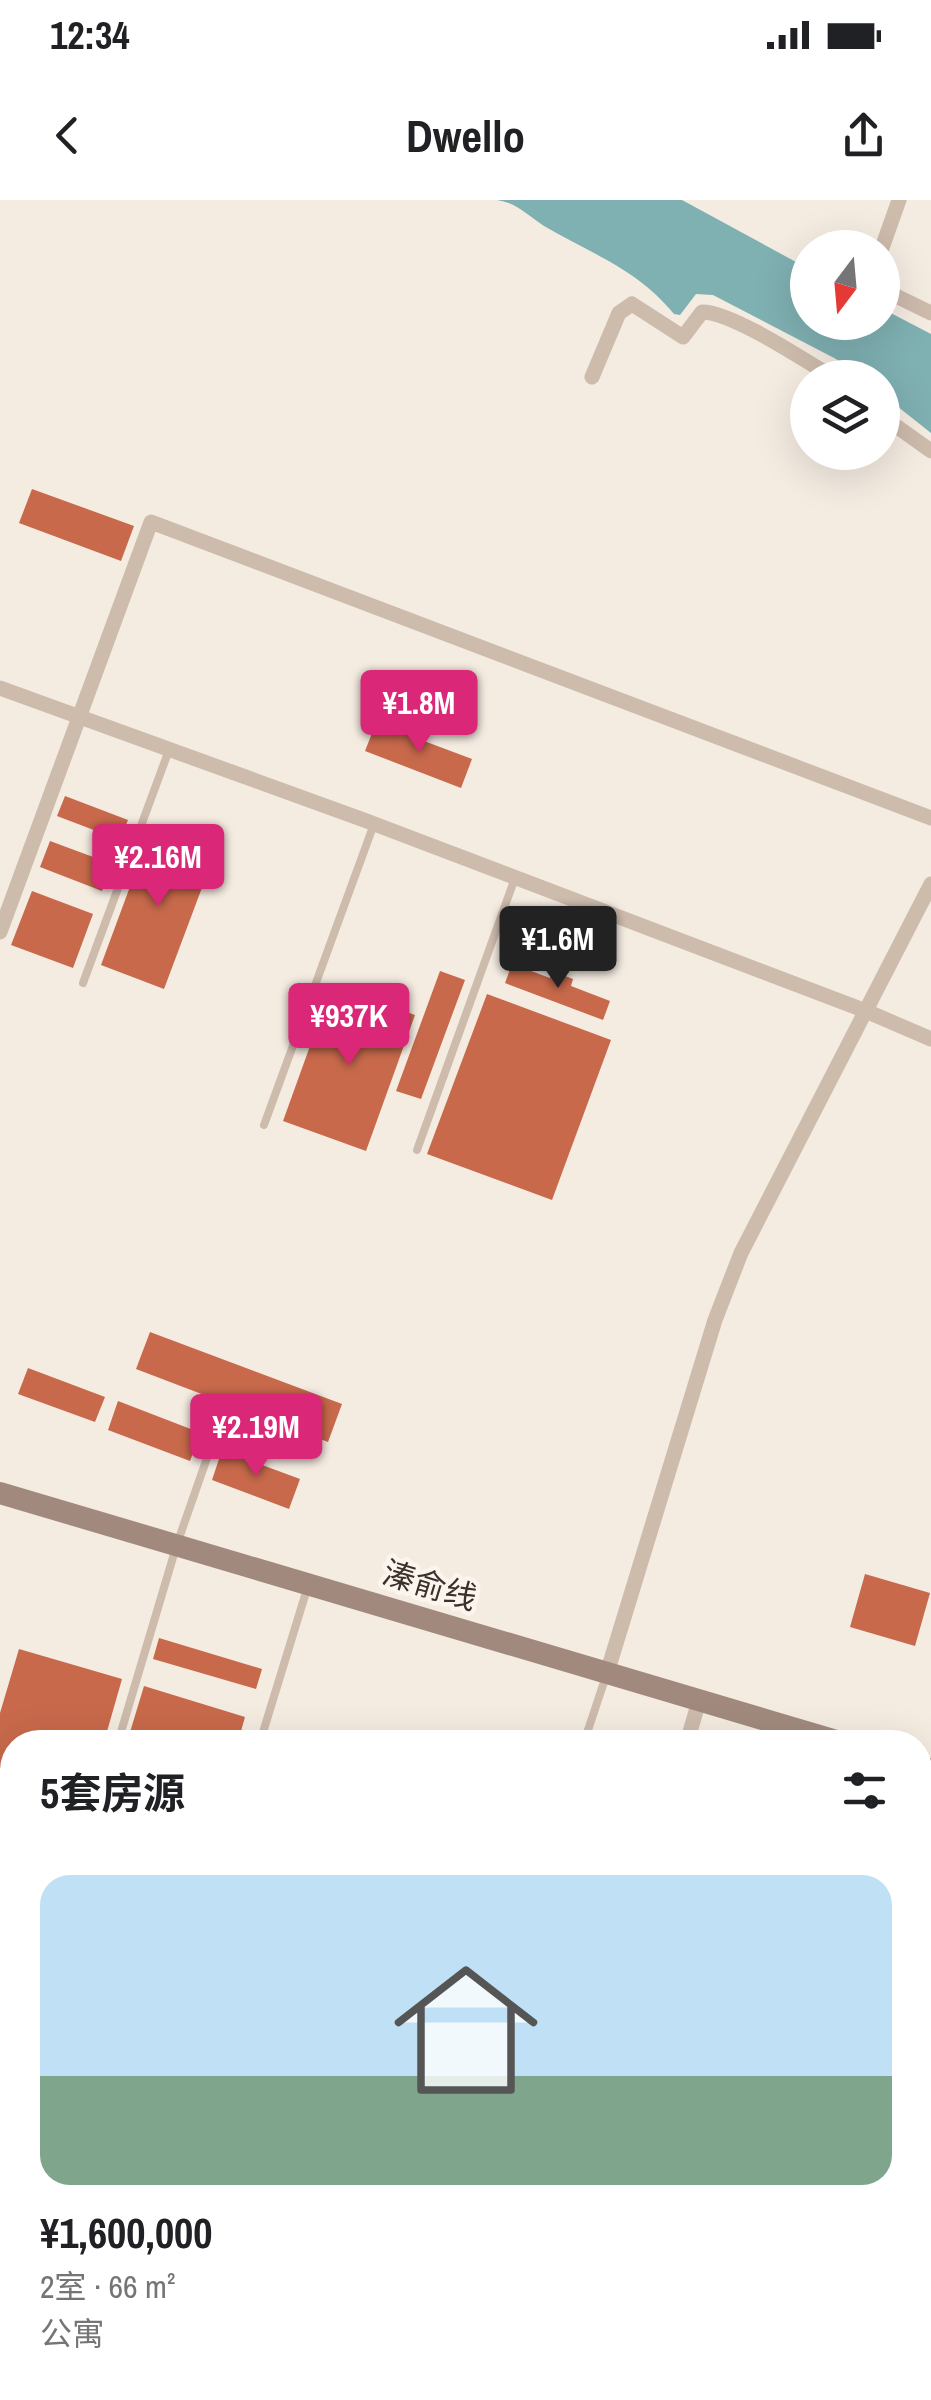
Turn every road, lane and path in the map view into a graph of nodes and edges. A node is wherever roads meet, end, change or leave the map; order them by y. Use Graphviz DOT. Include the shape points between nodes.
graph roads {
  1 [pos="899,200"];
  2 [pos="888,230"];
  3 [pos="900,298"];
  4 [pos="931,314"];
  5 [pos="803,360"];
  6 [pos="592,378"];
  7 [pos="900,429"];
  8 [pos="931,451"];
  9 [pos="0,688"];
  10 [pos="79,718"];
  11 [pos="169,750"];
  12 [pos="931,818"];
  13 [pos="374,824"];
  14 [pos="514,878"];
  15 [pos="931,884"];
  16 [pos="0,932"];
  17 [pos="83,983"];
  18 [pos="866,1011"];
  19 [pos="931,1039"];
  20 [pos="264,1126"];
  21 [pos="417,1150"];
  22 [pos="222,1415"];
  23 [pos="0,1493"];
  24 [pos="177,1544"];
  25 [pos="309,1583"];
  26 [pos="607,1672"];
  27 [pos="699,1701"];
  28 [pos="122,1730"];
  29 [pos="264,1730"];
  30 [pos="588,1730"];
  31 [pos="691,1730"];
  32 [pos="799,1730"];
  1 -- 2 [label="street"];
  3 -- 4 [label="street"];
  5 -- 6 [label="street" via="711,312 702,312 683,337 632,304 619,312"];
  7 -- 8 [label="street"];
  9 -- 10 [label="street"];
  10 -- 11 [label="street"];
  10 -- 12 [label="street" via="151,522"];
  10 -- 16 [label="street"];
  11 -- 13 [label="street"];
  11 -- 17 [label="lane"];
  13 -- 14 [label="street"];
  13 -- 20 [label="lane"];
  14 -- 18 [label="street"];
  14 -- 21 [label="lane"];
  15 -- 18 [label="street"];
  18 -- 19 [label="street"];
  18 -- 26 [label="street" via="740,1253"];
  22 -- 24 [label="lane"];
  23 -- 24 [label="main road, 溱俞线"];
  24 -- 25 [label="main road, 溱俞线"];
  24 -- 28 [label="lane"];
  25 -- 26 [label="main road, 溱俞线"];
  25 -- 29 [label="lane"];
  26 -- 27 [label="main road, 溱俞线"];
  26 -- 30 [label="lane"];
  27 -- 31 [label="street"];
  27 -- 32 [label="main road, 溱俞线"];
}
